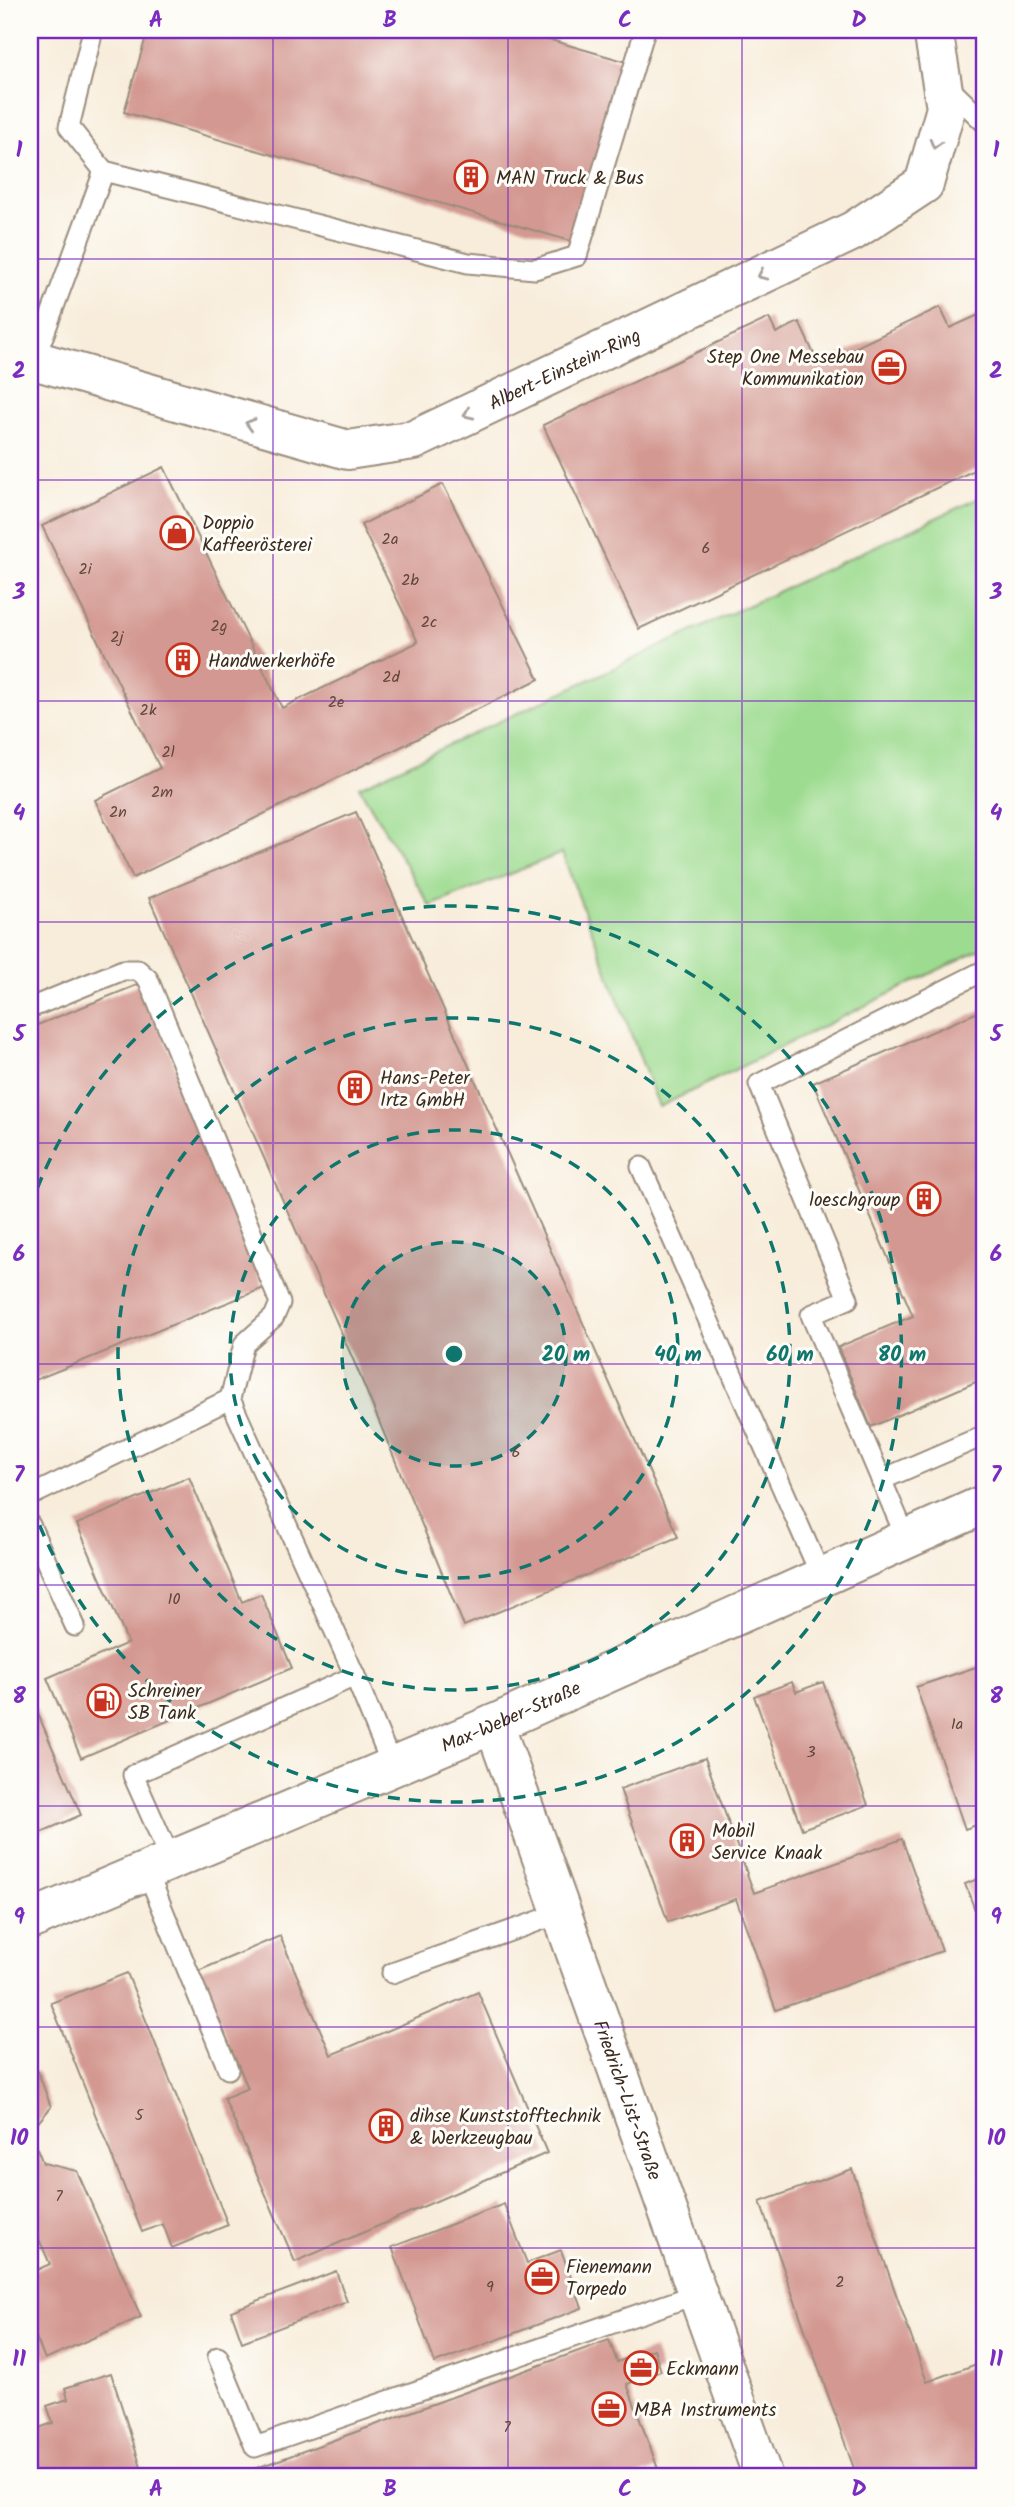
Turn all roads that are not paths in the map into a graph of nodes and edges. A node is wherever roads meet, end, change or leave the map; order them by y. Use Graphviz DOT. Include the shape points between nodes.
graph roads {
  1 [pos="93,30"];
  2 [pos="645,30"];
  3 [pos="933,30"];
  4 [pos="941,81"];
  5 [pos="985,123"];
  6 [pos="104,171"];
  7 [pos="32,360"];
  8 [pos="985,970"];
  9 [pos="30,1008"];
  10 [pos="641,1167"];
  11 [pos="230,1399"];
  12 [pos="985,1435"];
  13 [pos="881,1480"];
  14 [pos="30,1496"];
  15 [pos="985,1504"];
  16 [pos="30,1525"];
  17 [pos="907,1540"];
  18 [pos="822,1578"];
  19 [pos="75,1626"];
  20 [pos="355,1676"];
  21 [pos="494,1724"];
  22 [pos="392,1766"];
  23 [pos="159,1866"];
  24 [pos="561,1913"];
  25 [pos="30,1920"];
  26 [pos="392,1973"];
  27 [pos="228,2069"];
  28 [pos="697,2294"];
  29 [pos="218,2357"];
  30 [pos="763,2477"];
  1 -- 6 [label="lane" via="69,127"];
  2 -- 6 [label="lane" via="577,256 534,269 468,263"];
  3 -- 4 [label="street, Albert-Einstein-Ring"];
  4 -- 5 [label="lane"];
  4 -- 7 [label="street, Albert-Einstein-Ring, one-way" via="946,108 924,184 853,231 414,440 348,450"];
  6 -- 7 [label="lane"];
  8 -- 13 [label="lane" via="759,1084 848,1299 811,1315"];
  9 -- 11 [label="lane" via="122,970 138,970 148,979 280,1303 274,1317 243,1344"];
  10 -- 18 [label="lane"];
  11 -- 14 [label="lane"];
  11 -- 20 [label="lane"];
  12 -- 13 [label="lane"];
  13 -- 17 [label="lane"];
  15 -- 17 [label="street, Max-Weber-Straße"];
  16 -- 19 [label="lane"];
  17 -- 18 [label="street, Max-Weber-Straße"];
  18 -- 21 [label="street, Max-Weber-Straße"];
  20 -- 22 [label="lane"];
  20 -- 23 [label="lane" via="134,1775"];
  21 -- 22 [label="street, Max-Weber-Straße"];
  21 -- 24 [label="street, Friedrich-List-Straße"];
  22 -- 23 [label="street, Max-Weber-Straße"];
  23 -- 25 [label="street, Max-Weber-Straße"];
  23 -- 27 [label="lane"];
  24 -- 26 [label="lane"];
  24 -- 28 [label="street, Friedrich-List-Straße"];
  28 -- 29 [label="lane" via="255,2447"];
  28 -- 30 [label="street, Friedrich-List-Straße"];
}
